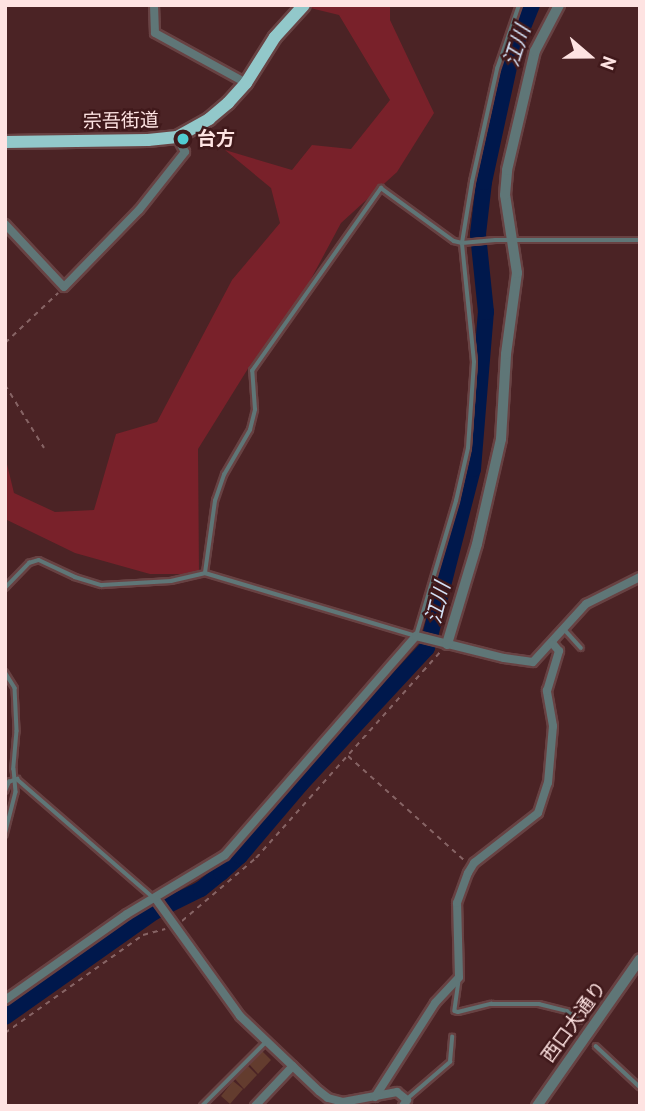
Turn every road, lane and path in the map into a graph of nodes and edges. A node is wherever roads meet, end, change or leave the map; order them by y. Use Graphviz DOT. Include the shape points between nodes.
graph roads {
  1 [pos="154,5"];
  2 [pos="303,5"];
  3 [pos="519,5"];
  4 [pos="559,5"];
  5 [pos="246,83"];
  6 [pos="177,137"];
  7 [pos="5,142"];
  8 [pos="5,224"];
  9 [pos="640,240"];
  10 [pos="514,241"];
  11 [pos="462,243"];
  12 [pos="64,287"];
  13 [pos="5,343"];
  14 [pos="5,385"];
  15 [pos="44,448"];
  16 [pos="205,573"];
  17 [pos="640,577"];
  18 [pos="5,588"];
  19 [pos="565,630"];
  20 [pos="419,636"];
  21 [pos="444,643"];
  22 [pos="553,644"];
  23 [pos="581,648"];
  24 [pos="5,671"];
  25 [pos="348,756"];
  26 [pos="15,778"];
  27 [pos="5,791"];
  28 [pos="5,835"];
  29 [pos="472,867"];
  30 [pos="155,898"];
  31 [pos="640,959"];
  32 [pos="459,977"];
  33 [pos="5,1000"];
  34 [pos="580,1021"];
  35 [pos="452,1037"];
  36 [pos="266,1042"];
  37 [pos="596,1045"];
  38 [pos="293,1066"];
  39 [pos="640,1087"];
  40 [pos="375,1097"];
  41 [pos="405,1103"];
  42 [pos="202,1106"];
  43 [pos="255,1106"];
  44 [pos="537,1106"];
  1 -- 5 [label="street" via="155,33"];
  2 -- 5 [label="highway, 宗吾街道" via="275,37"];
  3 -- 11 [label="lane" via="497,69"];
  4 -- 10 [label="street" via="535,51 507,170 505,195"];
  5 -- 6 [label="highway, 宗吾街道" via="209,119"];
  6 -- 7 [label="highway, 宗吾街道"];
  6 -- 12 [label="street" via="185,152 139,209"];
  8 -- 12 [label="street"];
  9 -- 10 [label="lane"];
  10 -- 11 [label="lane"];
  10 -- 21 [label="street" via="517,273 501,439 477,544"];
  11 -- 16 [label="lane" via="381,188 252,371 255,410 215,501"];
  11 -- 20 [label="lane" via="474,362 468,448"];
  12 -- 13 [label="path"];
  14 -- 15 [label="path"];
  16 -- 18 [label="lane" via="171,581 102,584 39,560 29,563"];
  16 -- 20 [label="lane"];
  17 -- 19 [label="street" via="592,600"];
  19 -- 22 [label="street"];
  19 -- 23 [label="lane"];
  20 -- 21 [label="street"];
  20 -- 30 [label="street" via="225,855"];
  21 -- 22 [label="street" via="533,662"];
  22 -- 29 [label="street" via="559,651 547,691 553,726 548,783 534,817"];
  24 -- 26 [label="lane" via="15,688 17,709"];
  25 -- 29 [label="path"];
  26 -- 27 [label="lane"];
  26 -- 28 [label="lane" via="15,799"];
  26 -- 30 [label="lane"];
  29 -- 32 [label="street" via="457,903"];
  30 -- 33 [label="street"];
  30 -- 36 [label="street" via="240,1016"];
  31 -- 44 [label="street, 西口大通り"];
  32 -- 34 [label="lane" via="454,1011 491,1004 539,1004 567,1010"];
  32 -- 40 [label="street" via="435,1003"];
  35 -- 41 [label="lane" via="450,1062"];
  36 -- 38 [label="street"];
  36 -- 42 [label="lane"];
  37 -- 39 [label="lane"];
  38 -- 40 [label="street" via="333,1100"];
  38 -- 43 [label="street"];
  40 -- 41 [label="street" via="397,1091"];
}
